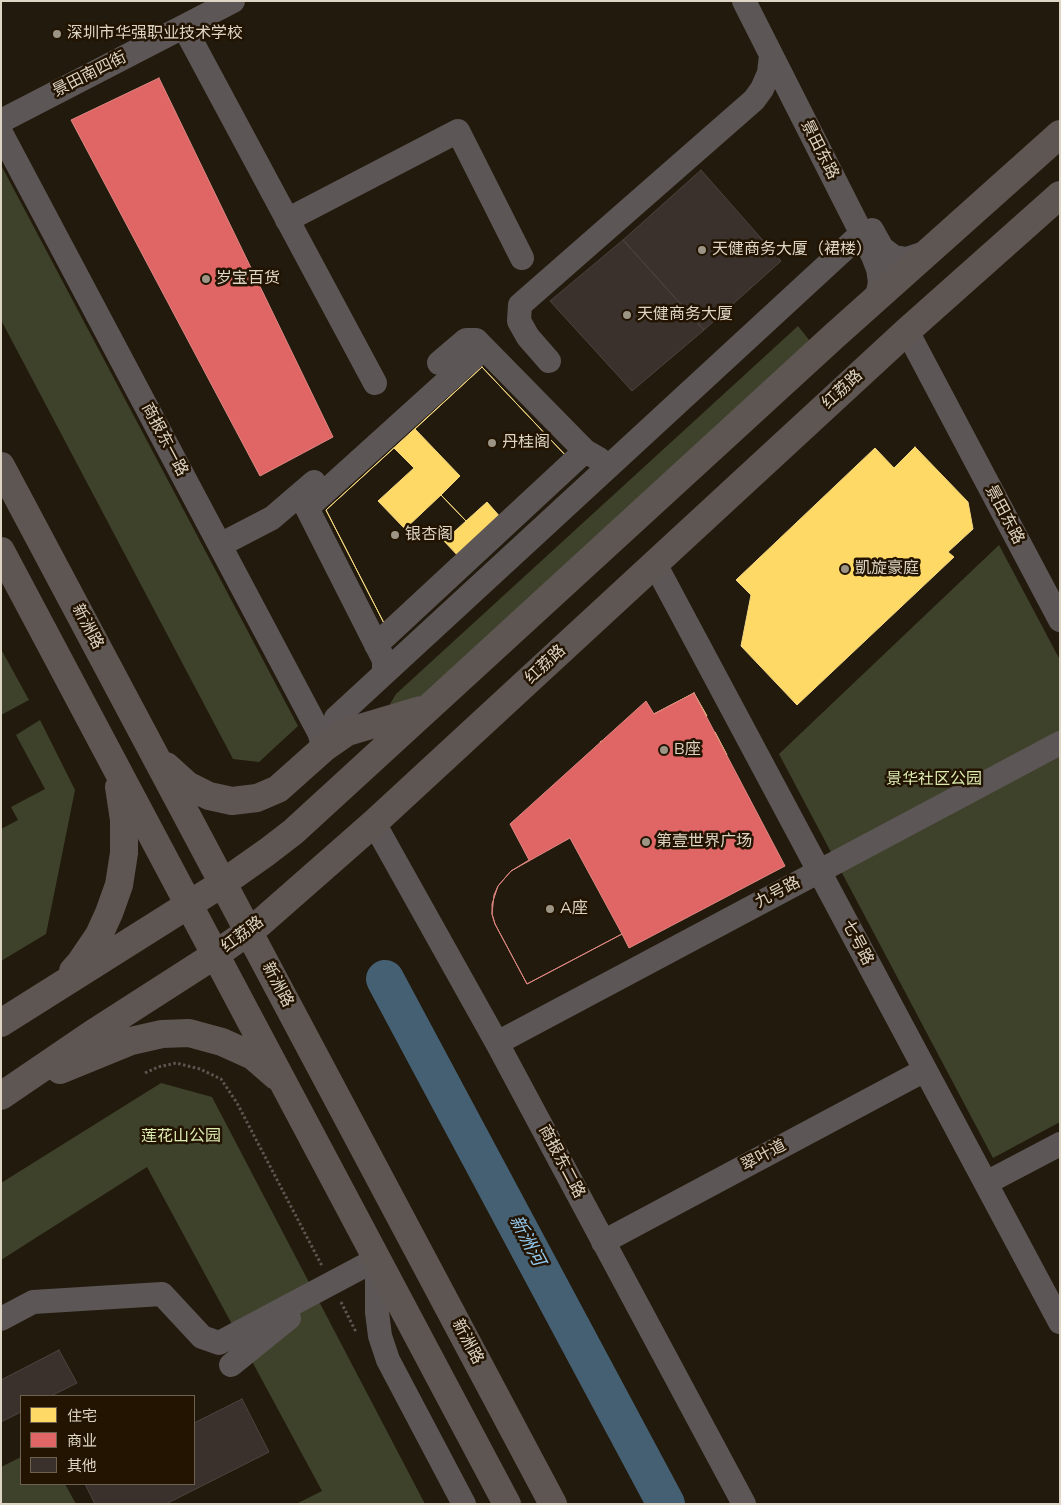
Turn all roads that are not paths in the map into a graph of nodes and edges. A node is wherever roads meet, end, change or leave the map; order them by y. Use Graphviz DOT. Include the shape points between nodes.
graph roads {
  1 [pos="233,1"];
  2 [pos="744,1"];
  3 [pos="757,1"];
  4 [pos="184,27"];
  5 [pos="771,55"];
  6 [pos="754,100"];
  7 [pos="800,112"];
  8 [pos="1,122"];
  9 [pos="1,133"];
  10 [pos="1060,134"];
  11 [pos="1060,196"];
  12 [pos="287,220"];
  13 [pos="862,233"];
  14 [pos="928,252"];
  15 [pos="522,258"];
  16 [pos="874,301"];
  17 [pos="907,331"];
  18 [pos="484,348"];
  19 [pos="549,361"];
  20 [pos="439,363"];
  21 [pos="375,383"];
  22 [pos="585,451"];
  23 [pos="615,460"];
  24 [pos="1,466"];
  25 [pos="326,470"];
  26 [pos="307,508"];
  27 [pos="221,548"];
  28 [pos="1,551"];
  29 [pos="655,564"];
  30 [pos="1,575"];
  31 [pos="24,594"];
  32 [pos="1060,620"];
  33 [pos="376,645"];
  34 [pos="384,673"];
  35 [pos="428,708"];
  36 [pos="341,725"];
  37 [pos="1060,743"];
  38 [pos="151,748"];
  39 [pos="324,748"];
  40 [pos="109,754"];
  41 [pos="374,823"];
  42 [pos="819,871"];
  43 [pos="223,883"];
  44 [pos="189,904"];
  45 [pos="248,932"];
  46 [pos="215,956"];
  47 [pos="57,988"];
  48 [pos="1,1023"];
  49 [pos="497,1043"];
  50 [pos="925,1070"];
  51 [pos="284,1082"];
  52 [pos="6,1094"];
  53 [pos="1060,1144"];
  54 [pos="986,1183"];
  55 [pos="603,1242"];
  56 [pos="378,1259"];
  57 [pos="331,1284"];
  58 [pos="1,1319"];
  59 [pos="1060,1322"];
  60 [pos="231,1365"];
  61 [pos="464,1504"];
  62 [pos="507,1504"];
  63 [pos="553,1504"];
  64 [pos="744,1504"];
  1 -- 4 [label="street, 景田南四街"];
  2 -- 5 [label="street, 景田东路"];
  3 -- 14 [label="street, 景田东路" via="882,248 900,259"];
  4 -- 8 [label="street, 景田南四街"];
  4 -- 12 [label="street"];
  5 -- 6 [label="street" via="769,73"];
  5 -- 7 [label="street, 景田东路"];
  6 -- 7 [label="street" via="774,89 787,96"];
  6 -- 19 [label="street" via="520,305 519,321"];
  7 -- 13 [label="street, 景田东路"];
  9 -- 27 [label="street, 商报东一路"];
  10 -- 14 [label="main road"];
  11 -- 17 [label="main road, 红荔路"];
  12 -- 15 [label="street" via="458,131"];
  12 -- 21 [label="street"];
  13 -- 16 [label="street, 景田东路" via="878,270 879,288"];
  13 -- 23 [label="street"];
  14 -- 16 [label="main road"];
  16 -- 35 [label="main road"];
  17 -- 29 [label="main road, 红荔路"];
  17 -- 32 [label="street, 景田东路"];
  18 -- 20 [label="street" via="476,340 466,340"];
  18 -- 22 [label="street" via="528,401"];
  18 -- 26 [label="street"];
  22 -- 23 [label="street" via="600,460"];
  22 -- 33 [label="street"];
  23 -- 34 [label="street"];
  24 -- 38 [label="main road, 新洲路"];
  25 -- 27 [label="street" via="272,518"];
  26 -- 27 [label="street"];
  26 -- 33 [label="street"];
  27 -- 39 [label="street, 商报东一路" via="319,732"];
  28 -- 31 [label="main road"];
  29 -- 41 [label="main road, 红荔路"];
  29 -- 42 [label="street, 七号路"];
  30 -- 31 [label="street"];
  31 -- 40 [label="main road"];
  33 -- 34 [label="street" via="384,660"];
  34 -- 36 [label="street"];
  35 -- 36 [label="main road"];
  35 -- 43 [label="main road" via="293,832"];
  36 -- 39 [label="main road"];
  37 -- 42 [label="street, 九号路"];
  38 -- 39 [label="main road" via="187,785 209,796 232,801 257,798 278,789"];
  38 -- 43 [label="main road, 新洲路"];
  40 -- 44 [label="main road"];
  40 -- 47 [label="main road" via="124,820 124,853 119,885 99,934 80,963"];
  41 -- 45 [label="main road, 红荔路"];
  41 -- 49 [label="street, 商报东二路"];
  42 -- 49 [label="street, 九号路"];
  42 -- 50 [label="street, 七号路"];
  43 -- 44 [label="main road"];
  43 -- 45 [label="main road, 新洲路"];
  44 -- 46 [label="main road"];
  44 -- 47 [label="main road"];
  45 -- 46 [label="main road, 红荔路"];
  45 -- 63 [label="main road, 新洲路"];
  46 -- 51 [label="main road"];
  46 -- 52 [label="main road, 红荔路" via="92,1034"];
  47 -- 48 [label="main road"];
  49 -- 55 [label="street, 商报东二路"];
  50 -- 54 [label="street, 七号路"];
  50 -- 55 [label="street, 翠叶道"];
  51 -- 52 [label="main road" via="253,1056 222,1042 189,1033 162,1034 130,1041"];
  51 -- 56 [label="main road"];
  53 -- 54 [label="street"];
  54 -- 59 [label="street, 七号路"];
  55 -- 64 [label="street, 商报东二路"];
  56 -- 57 [label="street"];
  56 -- 61 [label="street" via="380,1336"];
  56 -- 62 [label="main road"];
  57 -- 58 [label="street" via="219,1343 202,1337 162,1294 33,1302"];
  57 -- 60 [label="street"];
}
